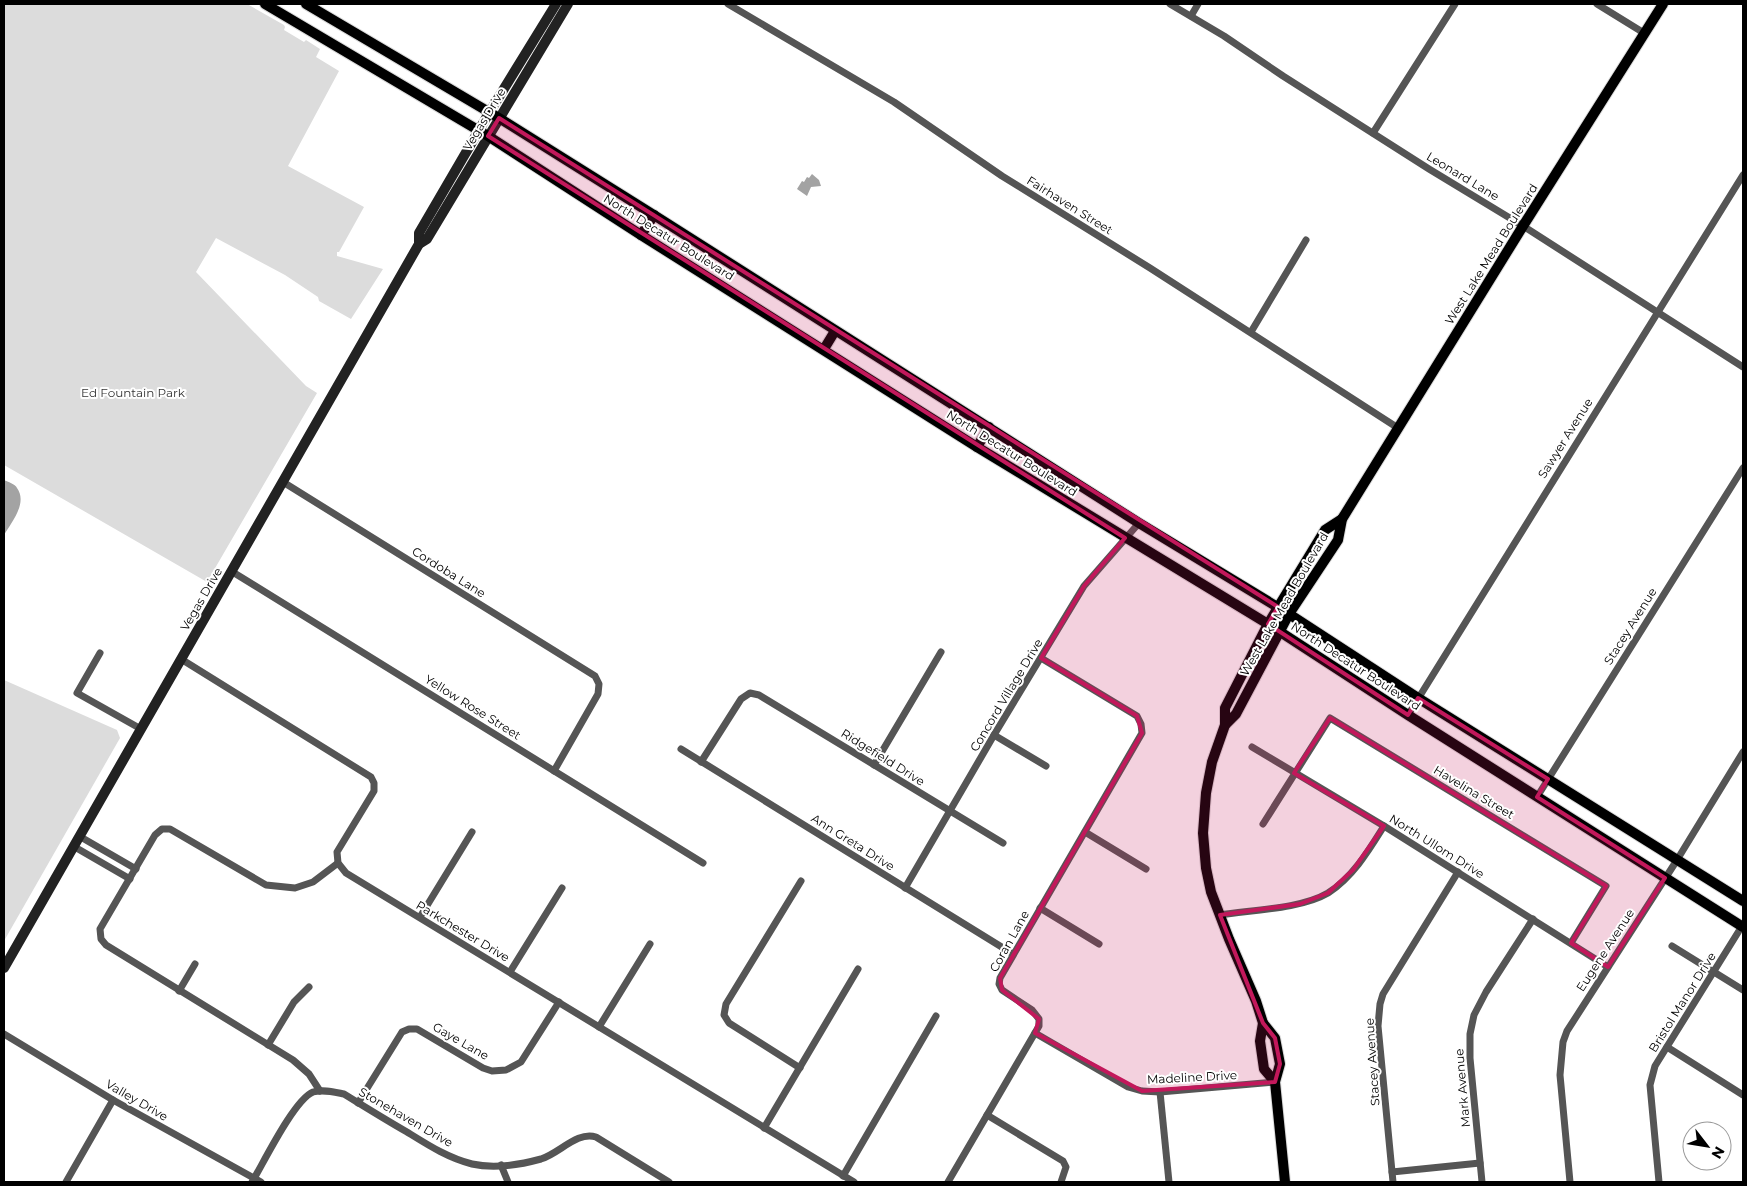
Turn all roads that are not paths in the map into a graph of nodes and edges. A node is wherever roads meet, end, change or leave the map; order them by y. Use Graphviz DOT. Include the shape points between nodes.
graph roads {
  1 [pos="265,4"];
  2 [pos="306,4"];
  3 [pos="556,4"];
  4 [pos="568,4"];
  5 [pos="728,4"];
  6 [pos="1170,4"];
  7 [pos="1198,4"];
  8 [pos="1455,4"];
  9 [pos="1597,4"];
  10 [pos="1663,4"];
  11 [pos="1191,16"];
  12 [pos="1644,33"];
  13 [pos="489,113"];
  14 [pos="499,118"];
  15 [pos="484,133"];
  16 [pos="1373,133"];
  17 [pos="1743,175"];
  18 [pos="654,215"];
  19 [pos="1523,226"];
  20 [pos="641,235"];
  21 [pos="1306,240"];
  22 [pos="1656,313"];
  23 [pos="835,331"];
  24 [pos="1250,332"];
  25 [pos="824,349"];
  26 [pos="1743,367"];
  27 [pos="990,427"];
  28 [pos="1398,428"];
  29 [pos="977,447"];
  30 [pos="1743,468"];
  31 [pos="283,482"];
  32 [pos="1342,520"];
  33 [pos="1139,523"];
  34 [pos="1125,538"];
  35 [pos="231,571"];
  36 [pos="1278,607"];
  37 [pos="1289,614"];
  38 [pos="1268,624"];
  39 [pos="1280,631"];
  40 [pos="100,652"];
  41 [pos="941,652"];
  42 [pos="1041,658"];
  43 [pos="181,659"];
  44 [pos="1418,698"];
  45 [pos="1408,715"];
  46 [pos="1225,725"];
  47 [pos="140,729"];
  48 [pos="994,735"];
  49 [pos="1252,747"];
  50 [pos="681,749"];
  51 [pos="1743,752"];
  52 [pos="701,762"];
  53 [pos="874,766"];
  54 [pos="1046,766"];
  55 [pos="554,771"];
  56 [pos="1294,773"];
  57 [pos="1548,779"];
  58 [pos="1538,797"];
  59 [pos="949,812"];
  60 [pos="1263,824"];
  61 [pos="1384,826"];
  62 [pos="472,832"];
  63 [pos="1085,832"];
  64 [pos="79,836"];
  65 [pos="1003,843"];
  66 [pos="74,846"];
  67 [pos="1677,860"];
  68 [pos="338,863"];
  69 [pos="703,863"];
  70 [pos="136,869"];
  71 [pos="1146,869"];
  72 [pos="1458,872"];
  73 [pos="1665,878"];
  74 [pos="130,879"];
  75 [pos="801,880"];
  76 [pos="562,888"];
  77 [pos="905,888"];
  78 [pos="1743,901"];
  79 [pos="1040,908"];
  80 [pos="1220,915"];
  81 [pos="420,918"];
  82 [pos="1533,919"];
  83 [pos="1743,927"];
  84 [pos="1571,943"];
  85 [pos="650,944"];
  86 [pos="1100,944"];
  87 [pos="1672,946"];
  88 [pos="1012,954"];
  89 [pos="195,964"];
  90 [pos="1608,966"];
  91 [pos="4,968"];
  92 [pos="858,969"];
  93 [pos="510,972"];
  94 [pos="1715,972"];
  95 [pos="309,987"];
  96 [pos="1743,990"];
  97 [pos="179,991"];
  98 [pos="559,1002"];
  99 [pos="936,1016"];
  100 [pos="1263,1023"];
  101 [pos="599,1027"];
  102 [pos="1035,1033"];
  103 [pos="4,1034"];
  104 [pos="268,1045"];
  105 [pos="1667,1047"];
  106 [pos="800,1068"];
  107 [pos="1275,1082"];
  108 [pos="320,1091"];
  109 [pos="1160,1092"];
  110 [pos="1743,1095"];
  111 [pos="113,1100"];
  112 [pos="358,1103"];
  113 [pos="987,1115"];
  114 [pos="764,1128"];
  115 [pos="1480,1163"];
  116 [pos="501,1165"];
  117 [pos="1392,1172"];
  118 [pos="843,1176"];
  119 [pos="256,1181"];
  120 [pos="66,1182"];
  121 [pos="508,1182"];
  122 [pos="669,1182"];
  123 [pos="854,1182"];
  124 [pos="948,1182"];
  125 [pos="1061,1182"];
  126 [pos="1169,1182"];
  127 [pos="1285,1182"];
  128 [pos="1393,1182"];
  129 [pos="1482,1182"];
  130 [pos="1570,1182"];
  131 [pos="1659,1182"];
  1 -- 15 [label="main road, North Decatur Boulevard"];
  2 -- 13 [label="main road, North Decatur Boulevard"];
  3 -- 13 [label="main road, Vegas Drive"];
  4 -- 14 [label="main road, Vegas Drive"];
  5 -- 24 [label="street, Fairhaven Street" via="894,102 1002,176"];
  6 -- 11 [label="street, Leonard Lane"];
  7 -- 11 [label="street"];
  8 -- 16 [label="street"];
  9 -- 12 [label="street"];
  10 -- 12 [label="main road, West Lake Mead Boulevard"];
  11 -- 16 [label="street, Leonard Lane"];
  12 -- 19 [label="main road, West Lake Mead Boulevard"];
  13 -- 14 [label="main road, North Decatur Boulevard"];
  13 -- 15 [label="main road, Vegas Drive"];
  14 -- 15 [label="main road, Vegas Drive"];
  14 -- 18 [label="main road, North Decatur Boulevard"];
  15 -- 20 [label="main road, North Decatur Boulevard"];
  15 -- 31 [label="main road, Vegas Drive" via="420,233 419,244"];
  16 -- 19 [label="street, Leonard Lane"];
  17 -- 22 [label="street, Sawyer Avenue"];
  18 -- 20 [label="main road"];
  18 -- 23 [label="main road, North Decatur Boulevard"];
  19 -- 22 [label="street, Leonard Lane"];
  19 -- 28 [label="main road, West Lake Mead Boulevard"];
  20 -- 25 [label="main road, North Decatur Boulevard"];
  21 -- 24 [label="street"];
  22 -- 26 [label="street, Leonard Lane"];
  22 -- 44 [label="street, Sawyer Avenue"];
  23 -- 25 [label="main road"];
  23 -- 27 [label="main road, North Decatur Boulevard"];
  24 -- 28 [label="street, Fairhaven Street"];
  25 -- 29 [label="main road, North Decatur Boulevard"];
  27 -- 29 [label="main road"];
  27 -- 33 [label="main road, North Decatur Boulevard"];
  28 -- 32 [label="main road, West Lake Mead Boulevard"];
  29 -- 34 [label="main road, North Decatur Boulevard"];
  30 -- 57 [label="street, Stacey Avenue"];
  31 -- 35 [label="main road, Vegas Drive"];
  31 -- 55 [label="street, Cordoba Lane" via="595,676 599,684 598,694"];
  32 -- 36 [label="main road, West Lake Mead Boulevard" via="1325,530"];
  32 -- 37 [label="main road, West Lake Mead Boulevard" via="1338,540"];
  33 -- 34 [label="street, Concord Village Drive"];
  33 -- 36 [label="main road, North Decatur Boulevard"];
  34 -- 38 [label="main road, North Decatur Boulevard"];
  34 -- 42 [label="street, Concord Village Drive" via="1084,586"];
  35 -- 43 [label="main road, Vegas Drive"];
  35 -- 55 [label="street, Yellow Rose Street"];
  36 -- 37 [label="main road, North Decatur Boulevard"];
  36 -- 38 [label="main road, West Lake Mead Boulevard"];
  37 -- 39 [label="main road, West Lake Mead Boulevard"];
  37 -- 44 [label="main road, North Decatur Boulevard"];
  38 -- 39 [label="main road, North Decatur Boulevard"];
  38 -- 46 [label="main road, West Lake Mead Boulevard" via="1225,708"];
  39 -- 45 [label="main road, North Decatur Boulevard"];
  39 -- 46 [label="main road, West Lake Mead Boulevard" via="1236,714"];
  40 -- 47 [label="street" via="76,693"];
  41 -- 53 [label="street"];
  42 -- 48 [label="street, Concord Village Drive"];
  42 -- 63 [label="street, Coran Lane" via="1137,716 1141,724 1142,733"];
  43 -- 47 [label="main road, Vegas Drive"];
  43 -- 68 [label="street" via="370,777 374,791 336,852"];
  44 -- 45 [label="street, Sawyer Avenue"];
  44 -- 57 [label="main road, North Decatur Boulevard"];
  45 -- 58 [label="main road, North Decatur Boulevard"];
  46 -- 80 [label="main road, West Lake Mead Boulevard" via="1207,785 1203,833 1206,868"];
  47 -- 64 [label="main road, Vegas Drive"];
  48 -- 54 [label="street"];
  48 -- 59 [label="street, Concord Village Drive"];
  49 -- 56 [label="street, North Ullom Drive"];
  50 -- 52 [label="street, Ann Greta Drive"];
  51 -- 67 [label="street, Eugene Avenue"];
  52 -- 53 [label="street, Ridgefield Drive" via="741,699 750,693 759,695"];
  52 -- 77 [label="street, Ann Greta Drive"];
  53 -- 59 [label="street, Ridgefield Drive"];
  55 -- 69 [label="street, Yellow Rose Street"];
  56 -- 60 [label="street"];
  56 -- 61 [label="street, North Ullom Drive"];
  56 -- 84 [label="street, Havelina Street" via="1330,718 1606,886"];
  57 -- 58 [label="street, Stacey Avenue"];
  57 -- 67 [label="main road, North Decatur Boulevard"];
  58 -- 73 [label="main road, North Decatur Boulevard"];
  59 -- 65 [label="street, Ridgefield Drive"];
  59 -- 77 [label="street, Concord Village Drive"];
  61 -- 72 [label="street, North Ullom Drive"];
  61 -- 80 [label="street" via="1353,870 1328,893 1300,904"];
  62 -- 81 [label="street"];
  63 -- 71 [label="street"];
  63 -- 79 [label="street, Coran Lane"];
  64 -- 66 [label="main road, Vegas Drive"];
  64 -- 70 [label="street"];
  66 -- 74 [label="street"];
  66 -- 91 [label="main road, Vegas Drive"];
  67 -- 73 [label="street, Eugene Avenue"];
  67 -- 78 [label="main road, North Decatur Boulevard"];
  68 -- 70 [label="street" via="313,882 295,888 266,885 170,828 155,835"];
  68 -- 81 [label="street, Parkchester Drive" via="346,873"];
  70 -- 74 [label="street"];
  72 -- 82 [label="street, North Ullom Drive"];
  72 -- 117 [label="street, Stacey Avenue" via="1383,994 1380,1004 1378,1026"];
  73 -- 83 [label="main road, North Decatur Boulevard"];
  73 -- 90 [label="street, Eugene Avenue"];
  74 -- 97 [label="street" via="100,929 101,939"];
  75 -- 106 [label="street" via="726,1004 724,1015 729,1024"];
  76 -- 93 [label="street"];
  77 -- 88 [label="street, Ann Greta Drive"];
  79 -- 86 [label="street"];
  79 -- 88 [label="street, Coran Lane"];
  80 -- 100 [label="main road, West Lake Mead Boulevard"];
  81 -- 93 [label="street, Parkchester Drive"];
  82 -- 84 [label="street, North Ullom Drive"];
  82 -- 115 [label="street, Mark Avenue" via="1474,1015 1470,1058"];
  83 -- 94 [label="street, Bristol Manor Drive"];
  84 -- 90 [label="street, North Ullom Drive"];
  85 -- 101 [label="street"];
  87 -- 94 [label="street"];
  88 -- 102 [label="street, Coran Lane" via="999,984 1002,990 1032,1010 1039,1019"];
  89 -- 97 [label="street"];
  90 -- 130 [label="street, Eugene Avenue" via="1563,1042 1560,1075"];
  92 -- 106 [label="street"];
  93 -- 98 [label="street, Parkchester Drive"];
  94 -- 96 [label="street"];
  94 -- 105 [label="street, Bristol Manor Drive"];
  95 -- 104 [label="street" via="294,1002"];
  97 -- 104 [label="street"];
  98 -- 101 [label="street, Parkchester Drive"];
  98 -- 112 [label="street, Gaye Lane" via="521,1062 506,1070 483,1068 417,1029 402,1032"];
  99 -- 118 [label="street"];
  100 -- 107 [label="main road, West Lake Mead Boulevard" via="1260,1041 1264,1069"];
  100 -- 107 [label="main road, West Lake Mead Boulevard" via="1277,1046 1280,1064"];
  101 -- 114 [label="street, Parkchester Drive"];
  102 -- 109 [label="street, Madeline Drive" via="1128,1087"];
  102 -- 113 [label="street"];
  103 -- 111 [label="street, Valley Drive"];
  104 -- 108 [label="street" via="309,1074"];
  105 -- 110 [label="street"];
  105 -- 131 [label="street, Bristol Manor Drive" via="1655,1066 1650,1086"];
  106 -- 114 [label="street"];
  107 -- 109 [label="street, Madeline Drive"];
  107 -- 127 [label="main road, West Lake Mead Boulevard"];
  108 -- 112 [label="street, Stonehaven Drive" via="344,1094"];
  108 -- 119 [label="street" via="304,1098 289,1119"];
  109 -- 126 [label="street"];
  111 -- 119 [label="street, Valley Drive"];
  111 -- 120 [label="street"];
  112 -- 116 [label="street, Stonehaven Drive" via="444,1155 474,1164"];
  113 -- 124 [label="street"];
  113 -- 125 [label="street" via="1063,1160 1066,1167"];
  114 -- 118 [label="street, Parkchester Drive"];
  115 -- 117 [label="street"];
  115 -- 129 [label="street, Mark Avenue"];
  116 -- 121 [label="street"];
  116 -- 122 [label="street, Stonehaven Drive" via="517,1165 543,1158 589,1134"];
  117 -- 128 [label="street, Stacey Avenue"];
  118 -- 123 [label="street, Parkchester Drive"];
}
